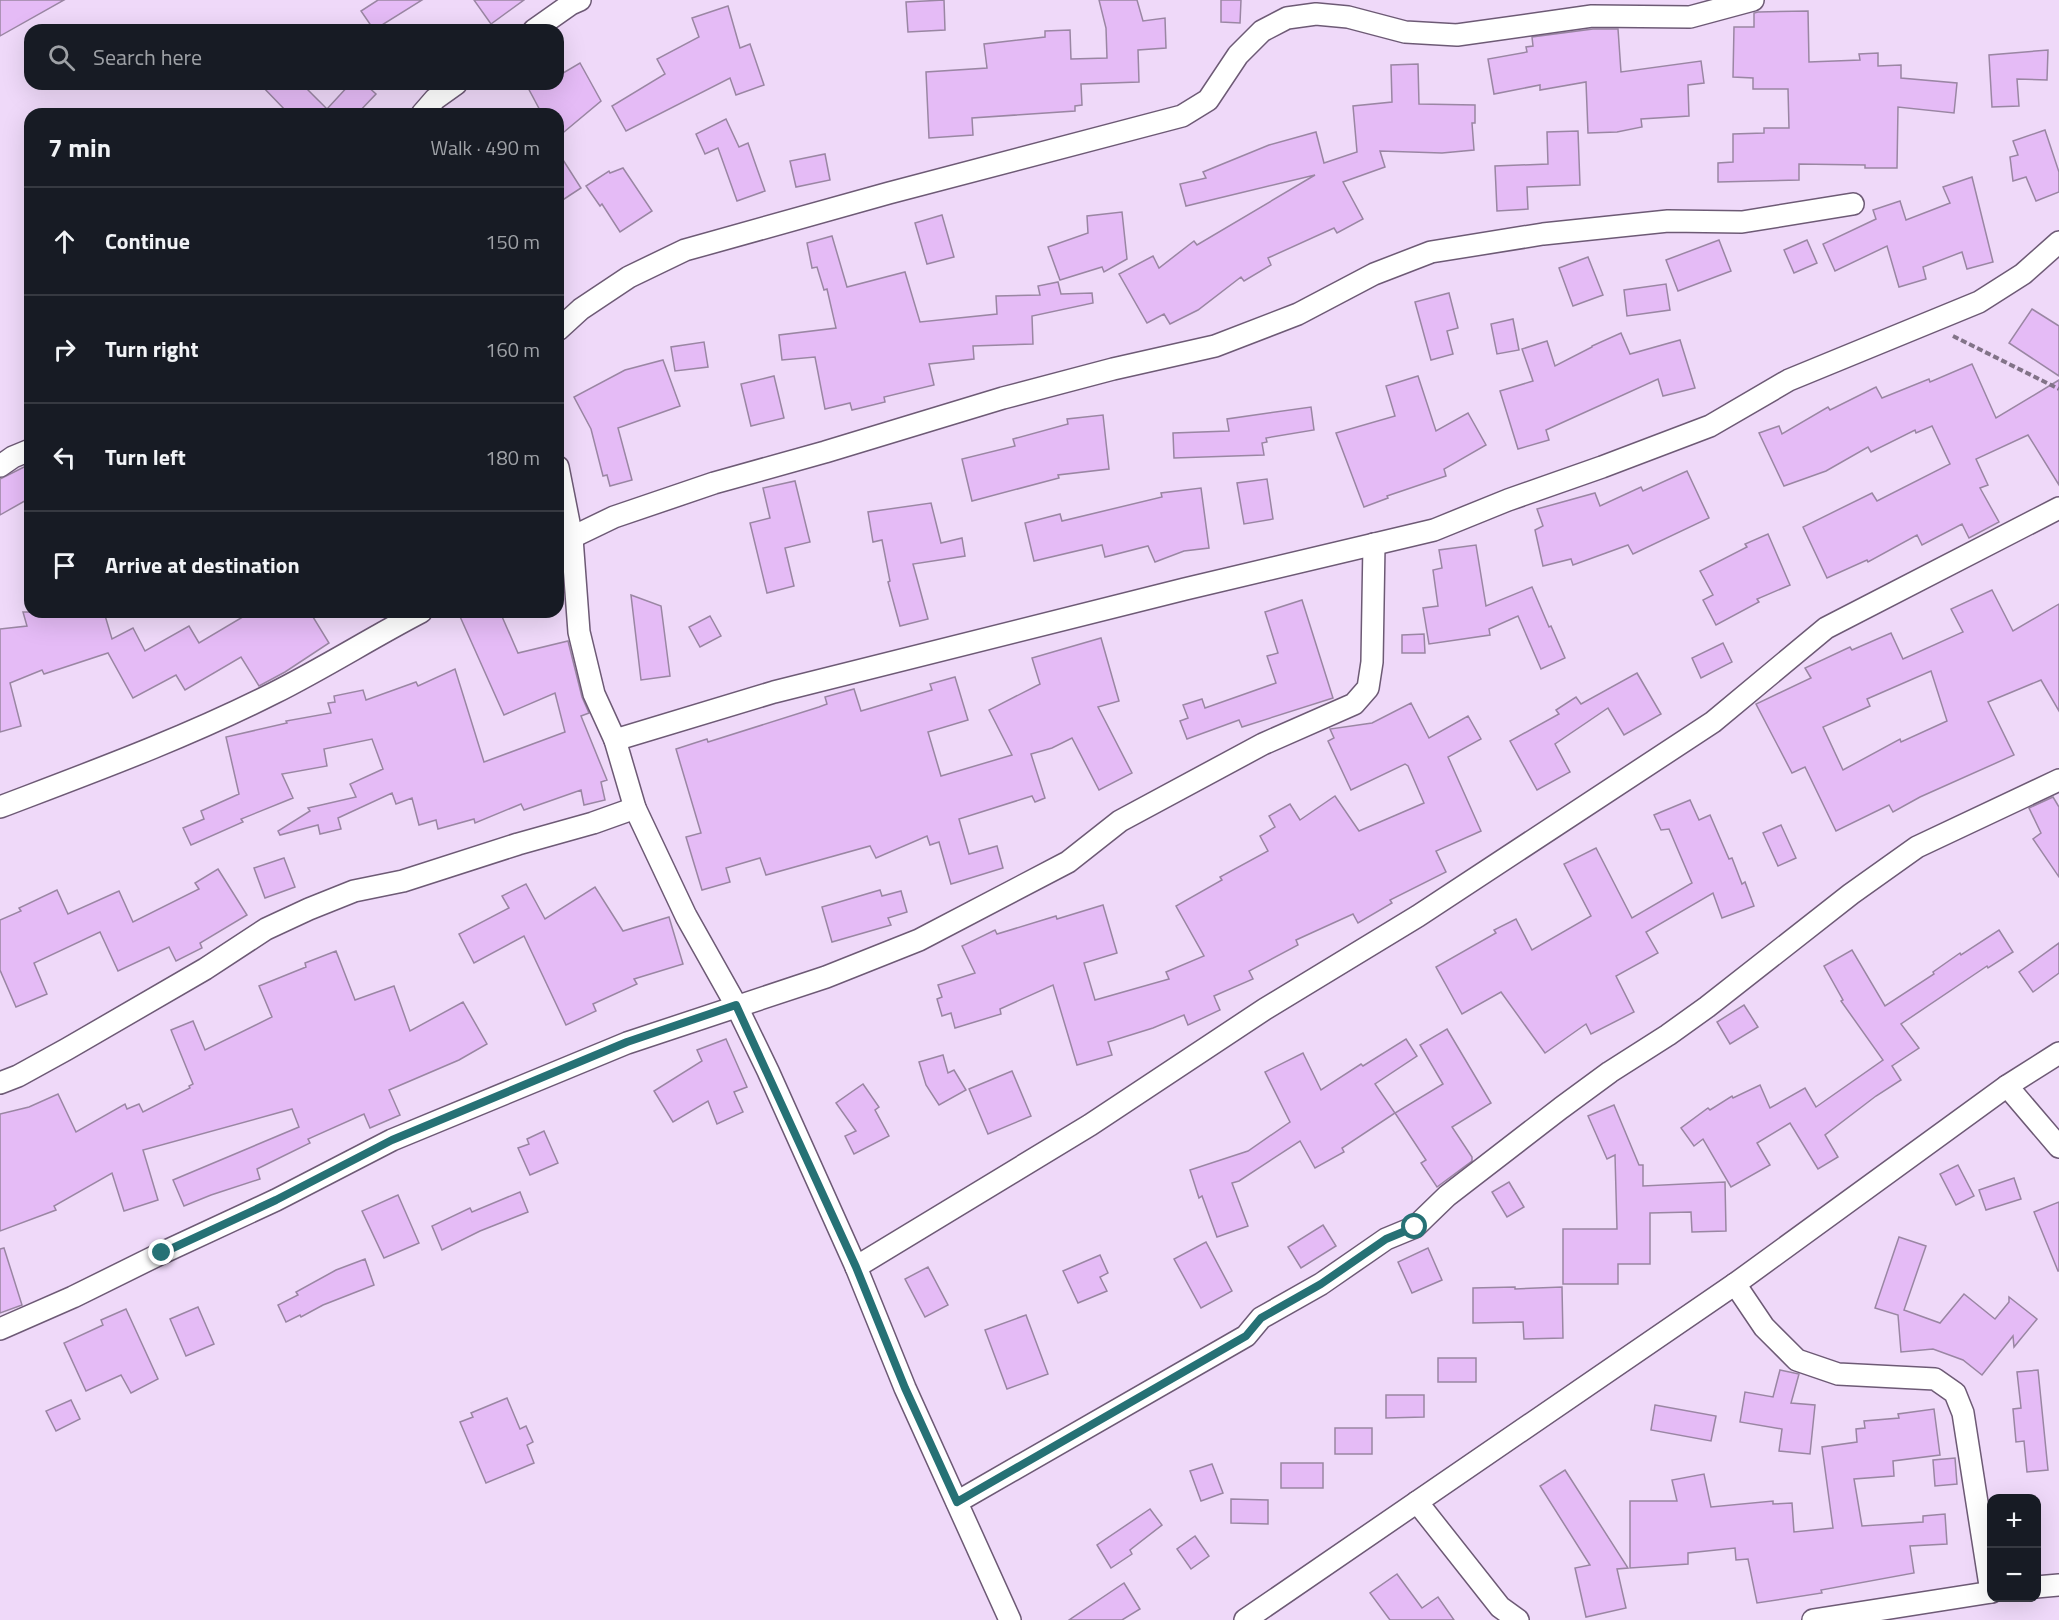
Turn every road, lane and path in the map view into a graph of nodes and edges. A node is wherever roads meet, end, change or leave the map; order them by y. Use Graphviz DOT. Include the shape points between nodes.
graph roads {
  1 [pos="580,0"];
  2 [pos="1753,0"];
  3 [pos="1287,9"];
  4 [pos="543,24"];
  5 [pos="448,90"];
  6 [pos="427,108"];
  7 [pos="1853,204"];
  8 [pos="2059,243"];
  9 [pos="564,325"];
  10 [pos="1952,336"];
  11 [pos="2059,389"];
  12 [pos="24,452"];
  13 [pos="0,466"];
  14 [pos="2059,508"];
  15 [pos="565,541"];
  16 [pos="1374,544"];
  17 [pos="410,618"];
  18 [pos="615,740"];
  19 [pos="2059,780"];
  20 [pos="0,807"];
  21 [pos="635,808"];
  22 [pos="736,1005"];
  23 [pos="2059,1053"];
  24 [pos="0,1083"];
  25 [pos="2007,1086"];
  26 [pos="2059,1147"];
  27 [pos="856,1267"];
  28 [pos="1735,1284"];
  29 [pos="0,1329"];
  30 [pos="957,1502"];
  31 [pos="1417,1502"];
  32 [pos="1987,1566"];
  33 [pos="2059,1585"];
  34 [pos="2041,1587"];
  35 [pos="1987,1593"];
  36 [pos="1010,1620"];
  37 [pos="1245,1620"];
  38 [pos="1518,1620"];
  39 [pos="1813,1620"];
  1 -- 4 [label="street"];
  2 -- 3 [label="street" via="1690,17 1592,16 1457,35 1405,32 1348,16"];
  3 -- 9 [label="street" via="1238,55 1208,100 1182,116 685,250 628,277"];
  5 -- 6 [label="street"];
  7 -- 15 [label="street" via="1742,222 1668,221 1543,234 1431,252 1374,274 1298,314 1215,346 1003,398 714,483 614,517"];
  8 -- 16 [label="street" via="2023,274 1979,302 1789,380 1710,426 1434,530"];
  10 -- 11 [label="path"];
  12 -- 13 [label="street"];
  14 -- 27 [label="street" via="1826,628 1713,722 1090,1125"];
  15 -- 18 [label="street" via="579,632 594,694"];
  16 -- 18 [label="street" via="774,692"];
  16 -- 22 [label="street" via="1372,662 1368,688 1354,704 1263,744 1120,821 1068,862 919,940 826,977"];
  17 -- 20 [label="street" via="272,694 164,744"];
  18 -- 21 [label="street"];
  19 -- 30 [label="street" via="1917,847 1707,1007 1561,1108 1447,1196 1415,1227 1386,1239 1321,1284 1261,1318 1246,1336"];
  21 -- 22 [label="street" via="686,916"];
  21 -- 24 [label="street" via="404,881 354,891 309,909 266,929 67,1049"];
  22 -- 27 [label="street"];
  22 -- 29 [label="street" via="627,1042 392,1140 276,1200"];
  23 -- 25 [label="street"];
  25 -- 26 [label="street"];
  25 -- 28 [label="street"];
  27 -- 30 [label="street"];
  28 -- 31 [label="street"];
  28 -- 32 [label="street" via="1764,1328 1797,1360 1838,1374 1935,1379 1955,1393 1963,1413"];
  30 -- 36 [label="street"];
  31 -- 37 [label="street"];
  31 -- 38 [label="street" via="1500,1607"];
  33 -- 34 [label="street"];
  35 -- 39 [label="street"];
}
